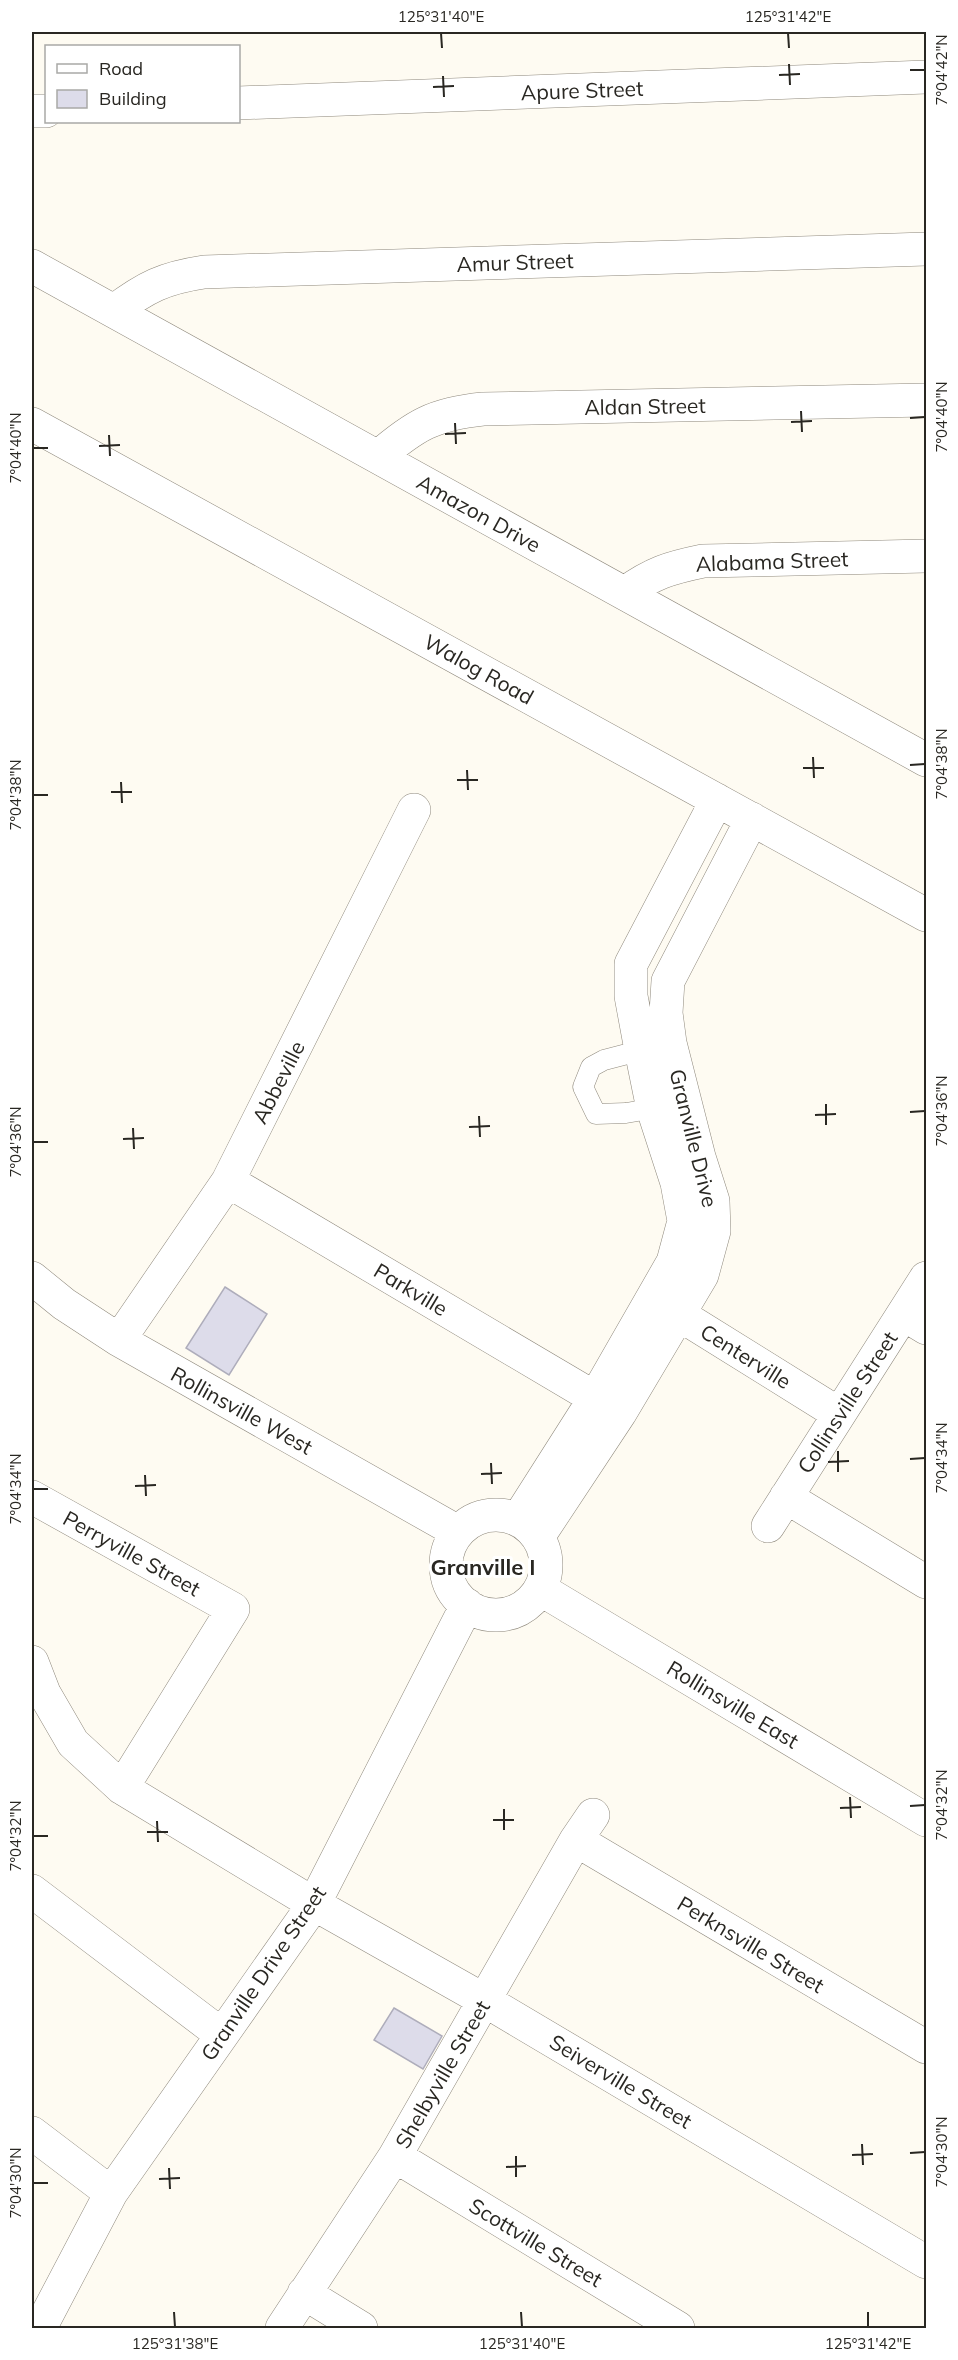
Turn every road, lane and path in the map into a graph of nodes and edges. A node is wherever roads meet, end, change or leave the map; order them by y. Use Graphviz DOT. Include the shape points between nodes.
graph roads {
  1 [pos="927,77"];
  2 [pos="240,103"];
  3 [pos="927,249"];
  4 [pos="32,266"];
  5 [pos="114,312"];
  6 [pos="927,400"];
  7 [pos="32,424"];
  8 [pos="378,457"];
  9 [pos="927,556"];
  10 [pos="625,594"];
  11 [pos="927,760"];
  12 [pos="717,800"];
  13 [pos="414,810"];
  14 [pos="752,819"];
  15 [pos="927,915"];
  16 [pos="656,1047"];
  17 [pos="685,1102"];
  18 [pos="653,1109"];
  19 [pos="228,1181"];
  20 [pos="32,1278"];
  21 [pos="927,1278"];
  22 [pos="666,1308"];
  23 [pos="915,1321"];
  24 [pos="119,1340"];
  25 [pos="595,1398"];
  26 [pos="839,1414"];
  27 [pos="32,1497"];
  28 [pos="786,1497"];
  29 [pos="768,1526"];
  30 [pos="528,1528"];
  31 [pos="458,1532"];
  32 [pos="927,1582"];
  33 [pos="540,1589"];
  34 [pos="466,1605"];
  35 [pos="32,1662"];
  36 [pos="122,1788"];
  37 [pos="927,1820"];
  38 [pos="584,1827"];
  39 [pos="32,1891"];
  40 [pos="314,1904"];
  41 [pos="484,2000"];
  42 [pos="222,2035"];
  43 [pos="927,2047"];
  44 [pos="32,2133"];
  45 [pos="395,2156"];
  46 [pos="111,2193"];
  47 [pos="927,2262"];
  48 [pos="304,2293"];
  49 [pos="40,2328"];
  50 [pos="282,2328"];
  51 [pos="361,2328"];
  52 [pos="678,2328"];
  1 -- 2 [label="street, Apure Street"];
  3 -- 5 [label="street, Amur Street" via="204,272 159,282"];
  4 -- 5 [label="street, Amazon Drive"];
  5 -- 8 [label="street, Amazon Drive"];
  6 -- 8 [label="street, Aldan Street" via="452,412 403,434"];
  7 -- 12 [label="street, Walog Road"];
  8 -- 10 [label="street, Amazon Drive"];
  9 -- 10 [label="street, Alabama Street" via="703,561 649,576"];
  10 -- 11 [label="street, Amazon Drive"];
  12 -- 14 [label="street, Walog Road"];
  12 -- 16 [label="street, Granville Drive" via="631,964 631,996"];
  13 -- 19 [label="street, Abbeville"];
  14 -- 15 [label="street, Walog Road"];
  14 -- 16 [label="street, Granville Drive" via="668,981 666,1013"];
  16 -- 17 [label="street, Granville Drive"];
  16 -- 18 [label="street, Granville Drive"];
  16 -- 18 [label="lane" via="591,1067 583,1087 596,1114"];
  17 -- 18 [label="lane"];
  17 -- 22 [label="street, Granville Drive" via="713,1201 714,1231 702,1275"];
  18 -- 22 [label="street, Granville Drive" via="677,1183 684,1221"];
  19 -- 24 [label="street, Abbeville"];
  19 -- 25 [label="street, Parkville"];
  20 -- 24 [label="street, Rollinsville West"];
  21 -- 23 [label="street, Collinsville Street"];
  22 -- 25 [label="street, Granville Drive"];
  22 -- 26 [label="street, Centerville"];
  22 -- 30 [label="street, Granville Drive" via="620,1413"];
  23 -- 26 [label="street, Collinsville Street"];
  24 -- 31 [label="street, Rollinsville West"];
  25 -- 30 [label="street, Granville Drive"];
  26 -- 28 [label="street, Collinsville Street"];
  27 -- 36 [label="street, Perryville Street" via="233,1609"];
  28 -- 29 [label="street, Collinsville Street"];
  28 -- 32 [label="street"];
  30 -- 31 [label="street" via="505,1515 480,1518"];
  30 -- 33 [label="street" via="546,1563"];
  31 -- 34 [label="street" via="447,1557 447,1570 450,1584"];
  33 -- 34 [label="street" via="520,1609 507,1613 479,1612"];
  33 -- 37 [label="street, Rollinsville East"];
  34 -- 40 [label="street, Granville Drive Street"];
  35 -- 36 [label="street, Seiverville Street" via="48,1702 73,1743"];
  36 -- 40 [label="street, Seiverville Street"];
  38 -- 41 [label="street, Shelbyville Street"];
  38 -- 43 [label="street, Perknsville Street"];
  39 -- 42 [label="street"];
  40 -- 41 [label="street, Seiverville Street"];
  40 -- 42 [label="street, Granville Drive Street"];
  41 -- 45 [label="street, Shelbyville Street"];
  41 -- 47 [label="street, Seiverville Street"];
  42 -- 46 [label="street, Granville Drive Street"];
  44 -- 46 [label="street"];
  45 -- 48 [label="street, Shelbyville Street"];
  45 -- 52 [label="street, Scottville Street"];
  46 -- 49 [label="street, Granville Drive Street"];
  48 -- 50 [label="street, Shelbyville Street"];
  48 -- 51 [label="street"];
}
